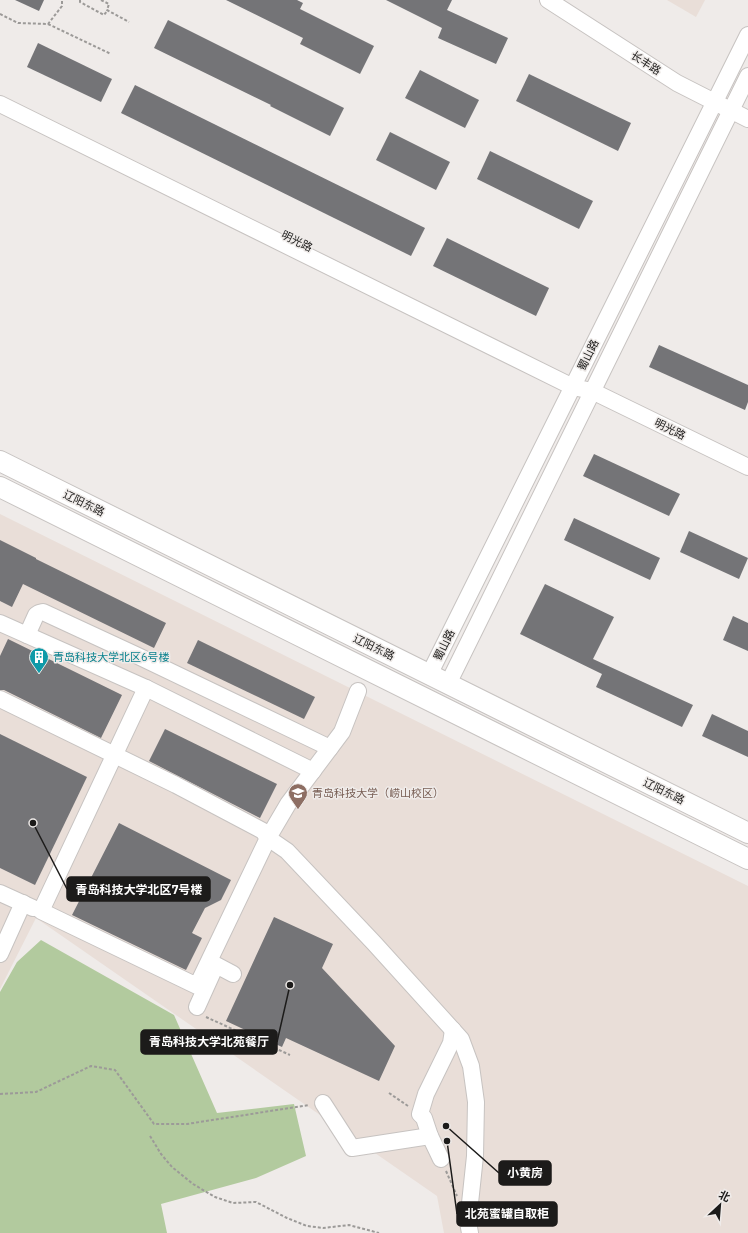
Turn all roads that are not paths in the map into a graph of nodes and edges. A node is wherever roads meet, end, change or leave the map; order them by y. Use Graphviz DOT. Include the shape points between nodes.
graph roads {
  1 [pos="548,0"];
  2 [pos="748,35"];
  3 [pos="748,76"];
  4 [pos="0,93"];
  5 [pos="714,102"];
  6 [pos="0,104"];
  7 [pos="731,110"];
  8 [pos="748,119"];
  9 [pos="574,383"];
  10 [pos="592,391"];
  11 [pos="0,461"];
  12 [pos="748,467"];
  13 [pos="0,487"];
  14 [pos="0,623"];
  15 [pos="27,635"];
  16 [pos="429,675"];
  17 [pos="448,684"];
  18 [pos="146,688"];
  19 [pos="358,691"];
  20 [pos="0,699"];
  21 [pos="330,748"];
  22 [pos="115,755"];
  23 [pos="313,771"];
  24 [pos="748,833"];
  25 [pos="268,838"];
  26 [pos="748,859"];
  27 [pos="0,893"];
  28 [pos="23,903"];
  29 [pos="41,911"];
  30 [pos="0,954"];
  31 [pos="233,974"];
  32 [pos="197,1007"];
  33 [pos="453,1030"];
  34 [pos="322,1104"];
  35 [pos="430,1136"];
  36 [pos="441,1159"];
  37 [pos="470,1233"];
  1 -- 5 [label="street, 长丰路" via="676,83"];
  2 -- 5 [label="street, 蜀山路"];
  3 -- 7 [label="street, 蜀山路"];
  4 -- 9 [label="street, 明光路"];
  5 -- 7 [label="street, 长丰路"];
  5 -- 9 [label="street, 蜀山路"];
  6 -- 9 [label="street, 明光路"];
  7 -- 8 [label="street, 长丰路"];
  7 -- 10 [label="street, 蜀山路"];
  9 -- 10 [label="street, 明光路"];
  9 -- 16 [label="street, 蜀山路"];
  10 -- 12 [label="street, 明光路"];
  10 -- 17 [label="street, 蜀山路"];
  11 -- 16 [label="main road, 辽阳东路"];
  13 -- 26 [label="main road, 辽阳东路"];
  14 -- 15 [label="street"];
  15 -- 18 [label="street"];
  15 -- 21 [label="street" via="36,615 43,612"];
  16 -- 17 [label="main road, 辽阳东路"];
  17 -- 24 [label="main road, 辽阳东路"];
  18 -- 22 [label="street"];
  18 -- 23 [label="street"];
  19 -- 21 [label="street" via="342,732"];
  20 -- 22 [label="street"];
  21 -- 23 [label="street"];
  22 -- 25 [label="street" via="263,831"];
  22 -- 29 [label="street"];
  23 -- 25 [label="street" via="288,804"];
  25 -- 29 [label="street" via="197,986"];
  25 -- 33 [label="street" via="287,851"];
  27 -- 28 [label="street"];
  28 -- 29 [label="street"];
  28 -- 30 [label="street"];
  31 -- 32 [label="street" via="216,965"];
  33 -- 35 [label="street" via="451,1043 426,1094 420,1114"];
  33 -- 37 [label="street" via="461,1039 468,1059 476,1102 475,1156 468,1222"];
  34 -- 35 [label="street" via="352,1148"];
  35 -- 36 [label="street"];
}
